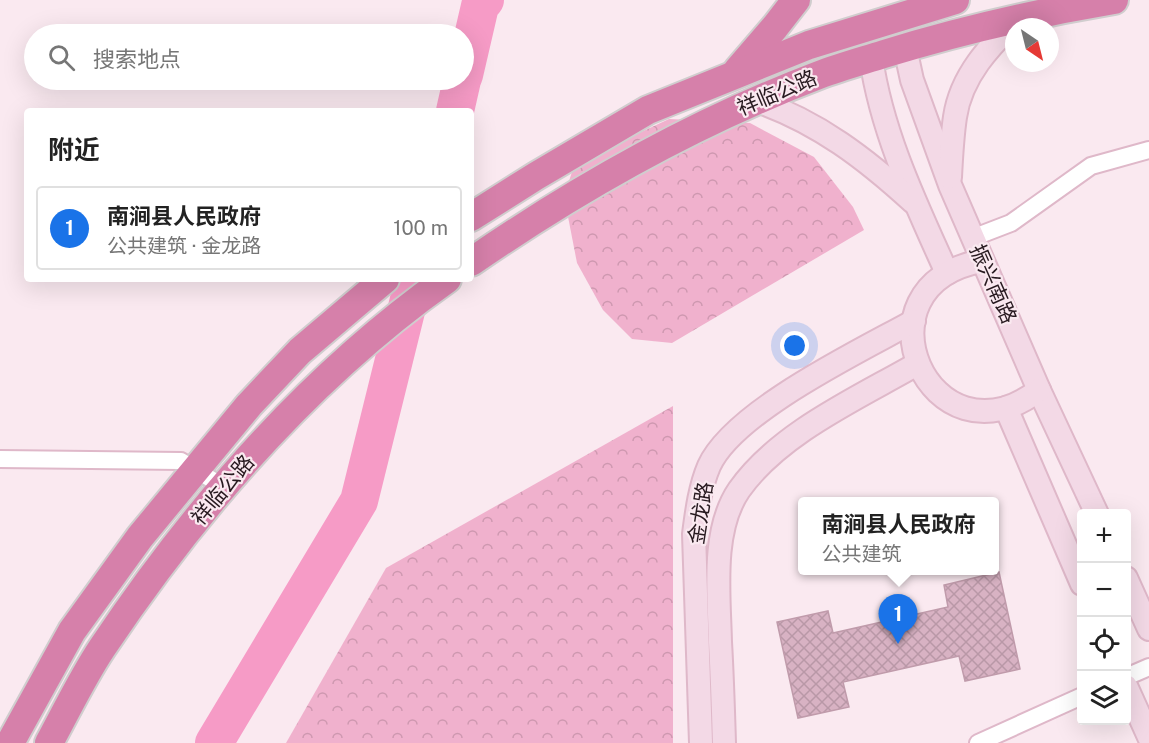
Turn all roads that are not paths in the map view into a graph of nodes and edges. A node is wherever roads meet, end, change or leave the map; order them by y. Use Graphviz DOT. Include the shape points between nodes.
graph roads {
  1 [pos="795,0"];
  2 [pos="955,0"];
  3 [pos="1114,0"];
  4 [pos="899,8"];
  5 [pos="866,13"];
  6 [pos="1019,18"];
  7 [pos="1005,21"];
  8 [pos="1005,32"];
  9 [pos="905,48"];
  10 [pos="871,58"];
  11 [pos="735,74"];
  12 [pos="757,101"];
  13 [pos="1149,150"];
  14 [pos="950,185"];
  15 [pos="917,206"];
  16 [pos="474,215"];
  17 [pos="972,238"];
  18 [pos="474,260"];
  19 [pos="982,261"];
  20 [pos="947,273"];
  21 [pos="381,282"];
  22 [pos="443,282"];
  23 [pos="914,321"];
  24 [pos="918,364"];
  25 [pos="1039,390"];
  26 [pos="1006,408"];
  27 [pos="0,459"];
  28 [pos="196,468"];
  29 [pos="224,487"];
  30 [pos="1095,509"];
  31 [pos="1077,572"];
  32 [pos="1131,589"];
  33 [pos="1149,629"];
  34 [pos="1149,667"];
  35 [pos="1131,674"];
  36 [pos="1131,697"];
  37 [pos="1077,698"];
  38 [pos="1149,737"];
  39 [pos="10,743"];
  40 [pos="49,743"];
  41 [pos="701,743"];
  42 [pos="724,743"];
  43 [pos="978,743"];
  1 -- 11 [label="highway"];
  2 -- 4 [label="highway, 祥临公路"];
  3 -- 6 [label="highway, 祥临公路"];
  4 -- 5 [label="highway, 祥临公路"];
  4 -- 9 [label="highway"];
  5 -- 10 [label="highway"];
  5 -- 11 [label="highway, 祥临公路" via="808,45"];
  7 -- 9 [label="highway, 祥临公路"];
  8 -- 14 [label="main road" via="987,50 964,86 955,116"];
  9 -- 10 [label="highway, 祥临公路"];
  9 -- 14 [label="main road, 振兴南路" via="912,80"];
  10 -- 12 [label="highway, 祥临公路"];
  10 -- 15 [label="main road, 振兴南路" via="876,92"];
  11 -- 16 [label="highway, 祥临公路" via="648,110"];
  12 -- 15 [label="main road" via="831,136"];
  12 -- 18 [label="highway, 祥临公路" via="686,133 611,174"];
  13 -- 17 [label="street" via="1091,166 1011,223"];
  14 -- 17 [label="main road, 振兴南路"];
  15 -- 20 [label="main road, 振兴南路"];
  17 -- 19 [label="main road, 振兴南路"];
  19 -- 20 [label="main road"];
  19 -- 25 [label="main road, 振兴南路"];
  20 -- 23 [label="main road" via="928,290"];
  21 -- 28 [label="highway, 祥临公路" via="300,351"];
  22 -- 29 [label="highway, 祥临公路" via="385,326 320,385"];
  23 -- 24 [label="main road" via="913,348"];
  23 -- 41 [label="main road, 金龙路" via="778,398 722,447 709,466 694,534"];
  24 -- 26 [label="main road" via="933,388 957,405 985,411"];
  24 -- 42 [label="main road, 金龙路" via="793,438 754,472 738,492 723,533 718,581"];
  25 -- 26 [label="main road"];
  25 -- 30 [label="main road, 振兴南路"];
  26 -- 31 [label="main road"];
  27 -- 28 [label="street" via="181,461"];
  28 -- 29 [label="street"];
  28 -- 39 [label="highway, 祥临公路" via="72,631"];
  29 -- 40 [label="highway, 祥临公路" via="101,649"];
  32 -- 33 [label="main road"];
  34 -- 35 [label="street"];
  36 -- 38 [label="main road"];
  37 -- 43 [label="street"];
}
